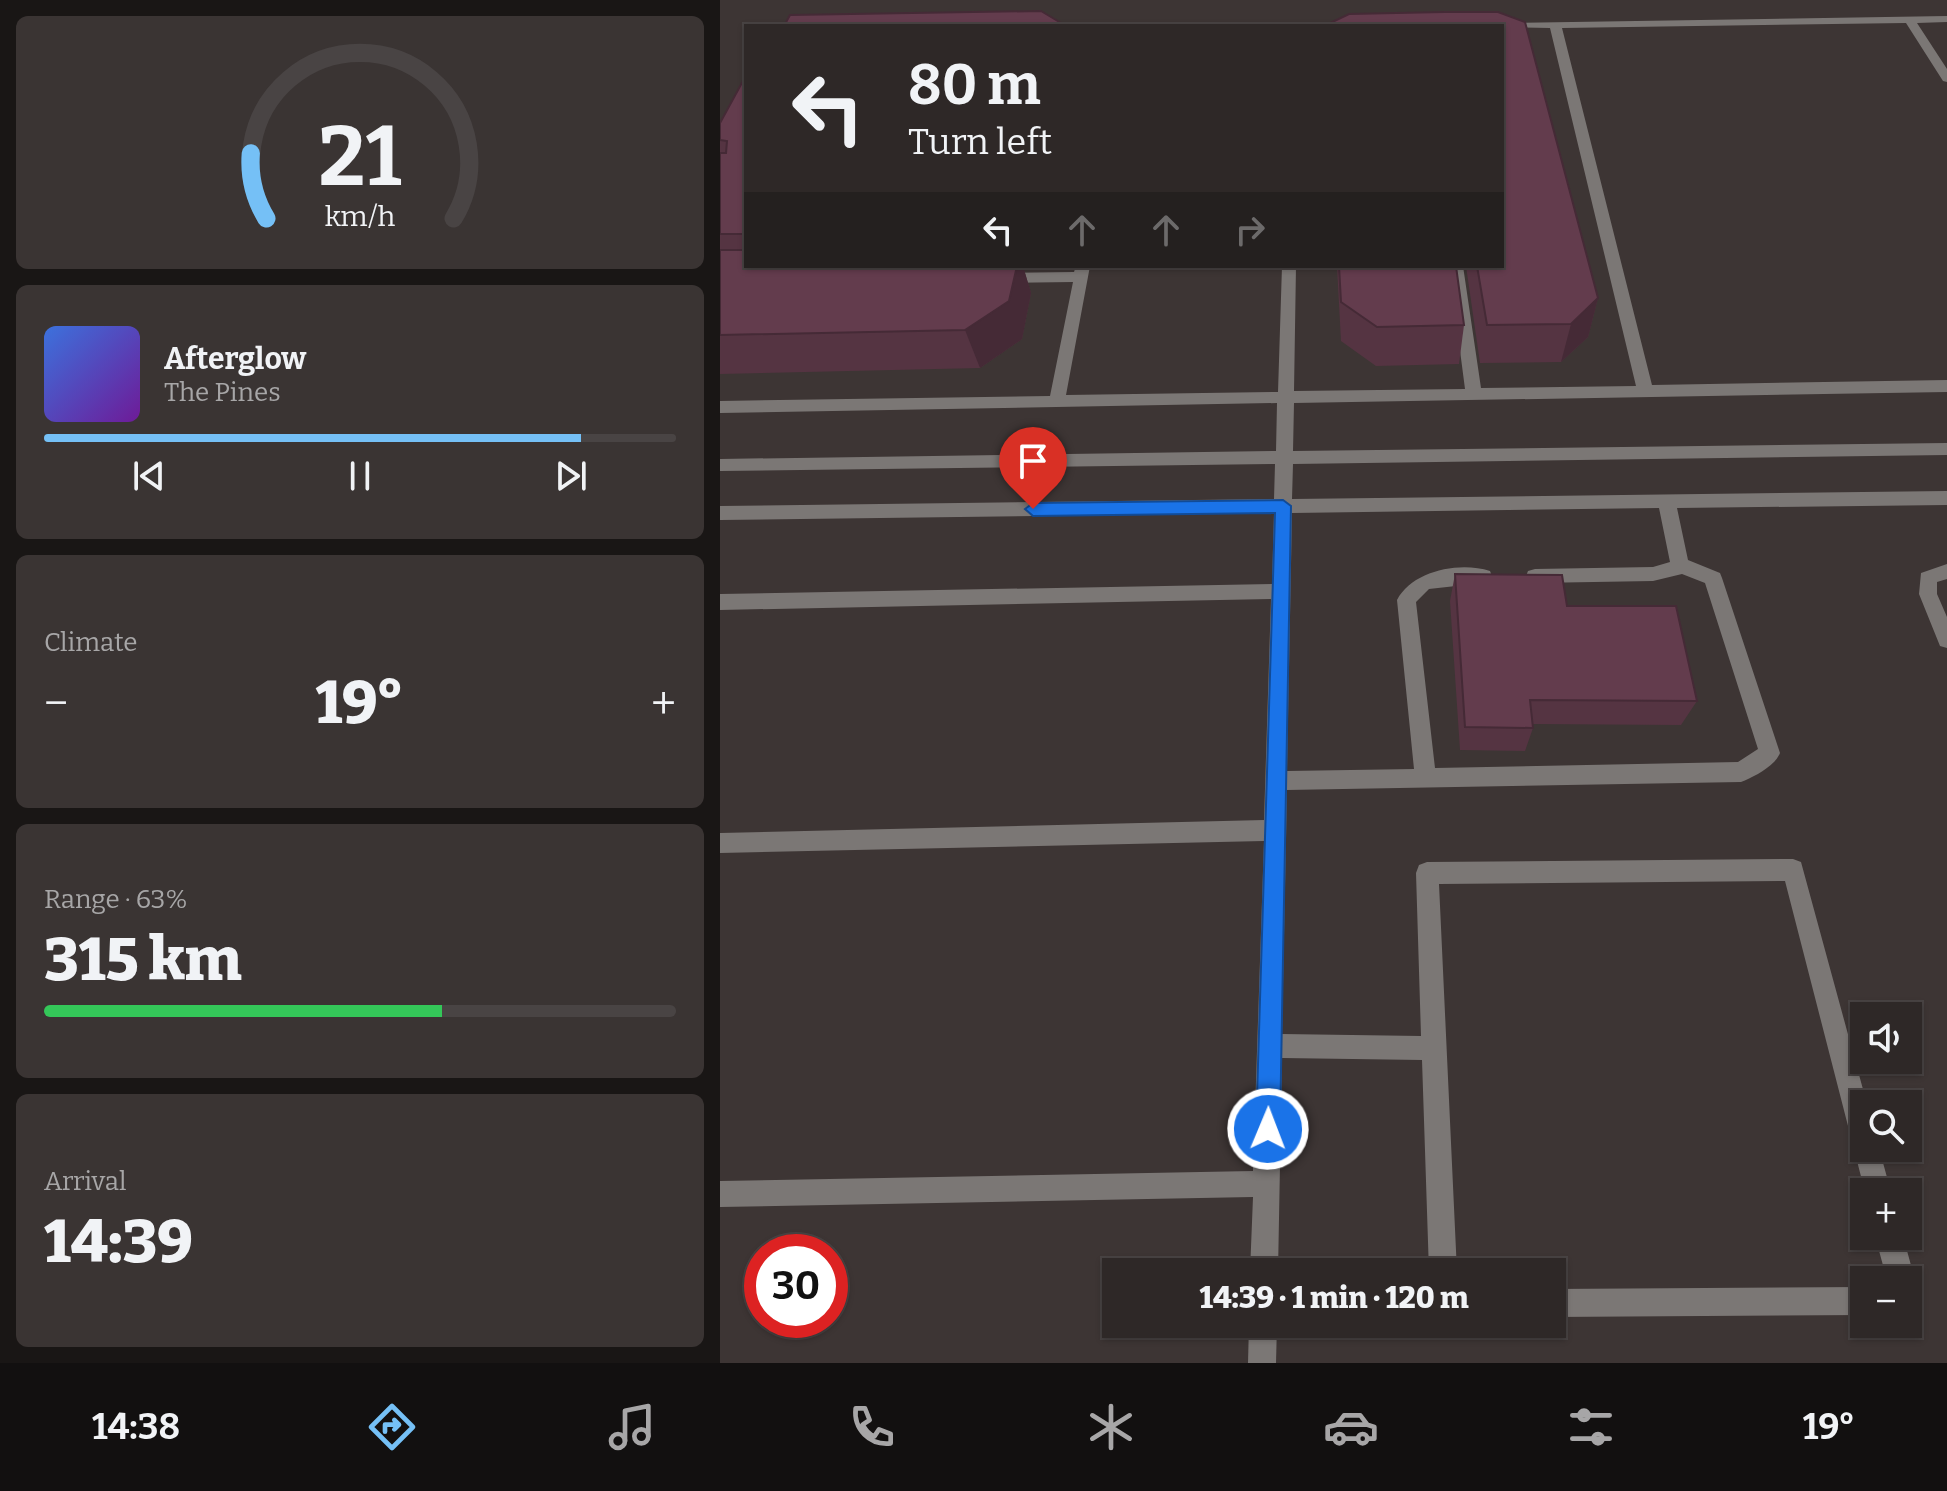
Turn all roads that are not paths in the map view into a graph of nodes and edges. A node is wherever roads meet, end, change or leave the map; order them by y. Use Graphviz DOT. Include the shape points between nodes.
graph roads {
  1 [pos="1909,19"];
  2 [pos="1947,19"];
  3 [pos="1555,24"];
  4 [pos="1504,25"];
  5 [pos="1947,78"];
  6 [pos="1289,268"];
  7 [pos="1456,268"];
  8 [pos="1082,271"];
  9 [pos="987,278"];
  10 [pos="1947,386"];
  11 [pos="1646,392"];
  12 [pos="1474,395"];
  13 [pos="1285,398"];
  14 [pos="1057,401"];
  15 [pos="720,407"];
  16 [pos="1947,449"];
  17 [pos="1284,457"];
  18 [pos="720,465"];
  19 [pos="1947,498"];
  20 [pos="1667,502"];
  21 [pos="1283,506"];
  22 [pos="720,513"];
  23 [pos="1683,566"];
  24 [pos="1947,571"];
  25 [pos="1281,591"];
  26 [pos="720,602"];
  27 [pos="1947,640"];
  28 [pos="1426,778"];
  29 [pos="1276,781"];
  30 [pos="1275,830"];
  31 [pos="720,843"];
  32 [pos="1270,1046"];
  33 [pos="1433,1048"];
  34 [pos="1851,1090"];
  35 [pos="1267,1184"];
  36 [pos="720,1194"];
  37 [pos="1264,1258"];
  38 [pos="1442,1258"];
  39 [pos="1850,1301"];
  40 [pos="1566,1303"];
  41 [pos="1263,1338"];
  42 [pos="1262,1363"];
  1 -- 2 [label="street"];
  1 -- 3 [label="street"];
  1 -- 5 [label="street"];
  3 -- 4 [label="street"];
  3 -- 11 [label="street"];
  6 -- 13 [label="street"];
  7 -- 12 [label="street"];
  8 -- 9 [label="street"];
  8 -- 14 [label="street"];
  10 -- 11 [label="street"];
  11 -- 12 [label="street"];
  12 -- 13 [label="street"];
  13 -- 14 [label="street"];
  13 -- 17 [label="street"];
  14 -- 15 [label="street"];
  16 -- 17 [label="street"];
  17 -- 18 [label="street"];
  17 -- 21 [label="street"];
  19 -- 20 [label="street"];
  20 -- 21 [label="street"];
  20 -- 23 [label="street"];
  21 -- 22 [label="street"];
  21 -- 25 [label="street"];
  23 -- 28 [label="street" via="1653,574 1452,577 1424,582 1406,600"];
  23 -- 28 [label="street" via="1713,578 1770,753 1741,772"];
  24 -- 27 [label="street" via="1928,578 1928,594"];
  25 -- 26 [label="street"];
  25 -- 29 [label="street"];
  28 -- 29 [label="street"];
  29 -- 30 [label="street"];
  30 -- 31 [label="street"];
  30 -- 32 [label="street"];
  32 -- 33 [label="street"];
  32 -- 35 [label="street"];
  33 -- 34 [label="street" via="1427,873 1793,870"];
  33 -- 38 [label="street"];
  35 -- 36 [label="street"];
  35 -- 37 [label="street"];
  39 -- 40 [label="street"];
  41 -- 42 [label="street"];
}
